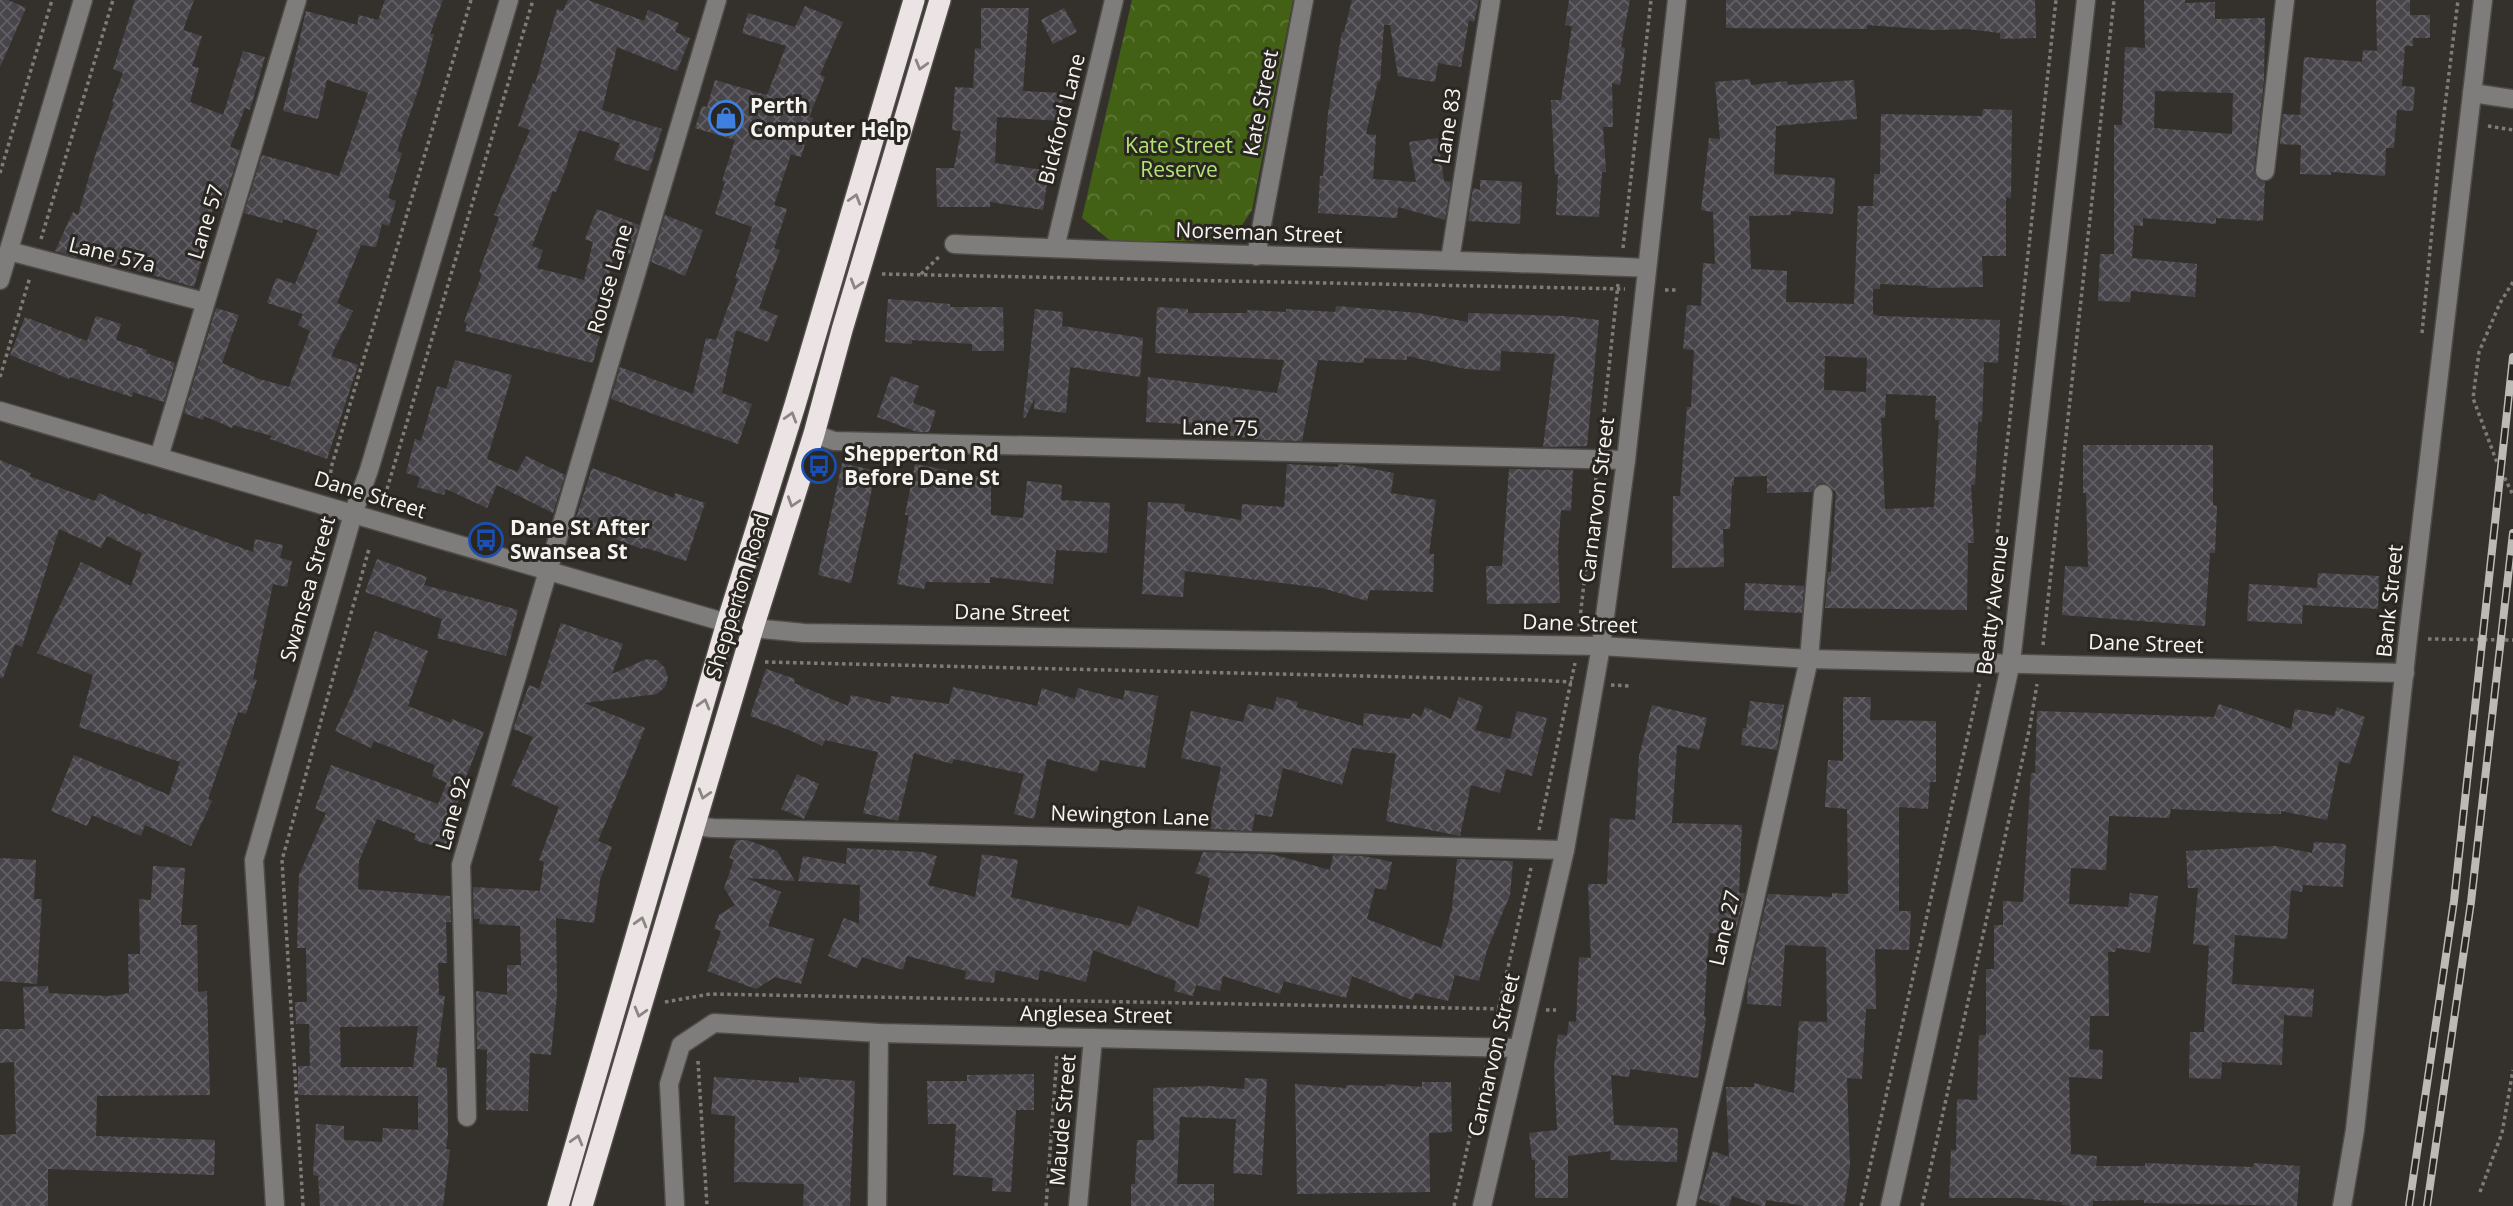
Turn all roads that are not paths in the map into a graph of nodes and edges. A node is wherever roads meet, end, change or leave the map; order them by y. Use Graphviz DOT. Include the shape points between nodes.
graph roads {
  1 [pos="83,0"];
  2 [pos="297,0"];
  3 [pos="509,0"];
  4 [pos="717,0"];
  5 [pos="914,0"];
  6 [pos="940,0"];
  7 [pos="1114,0"];
  8 [pos="1304,0"];
  9 [pos="1491,0"];
  10 [pos="1677,0"];
  11 [pos="2085,0"];
  12 [pos="2285,0"];
  13 [pos="2483,0"];
  14 [pos="2472,93"];
  15 [pos="2513,99"];
  16 [pos="2264,171"];
  17 [pos="954,244"];
  18 [pos="1055,248"];
  19 [pos="9,251"];
  20 [pos="1255,256"];
  21 [pos="1450,260"];
  22 [pos="1647,268"];
  23 [pos="0,280"];
  24 [pos="205,302"];
  25 [pos="0,411"];
  26 [pos="814,434"];
  27 [pos="159,457"];
  28 [pos="1626,460"];
  29 [pos="1823,494"];
  30 [pos="353,514"];
  31 [pos="548,572"];
  32 [pos="727,622"];
  33 [pos="753,628"];
  34 [pos="1601,646"];
  35 [pos="1809,659"];
  36 [pos="2011,662"];
  37 [pos="2405,673"];
  38 [pos="694,826"];
  39 [pos="1565,850"];
  40 [pos="879,1033"];
  41 [pos="1093,1038"];
  42 [pos="1518,1048"];
  43 [pos="467,1117"];
  44 [pos="275,1206"];
  45 [pos="558,1206"];
  46 [pos="582,1206"];
  47 [pos="676,1206"];
  48 [pos="877,1206"];
  49 [pos="1079,1206"];
  50 [pos="1482,1206"];
  51 [pos="1686,1206"];
  52 [pos="1890,1206"];
  53 [pos="2342,1206"];
  1 -- 19 [label="street"];
  2 -- 24 [label="street, Lane 57"];
  3 -- 30 [label="street, Swansea Street"];
  4 -- 31 [label="street, Rouse Lane"];
  32 -- 5 [label="highway, Shepperton Road, one-way"];
  6 -- 26 [label="highway, Shepperton Road, one-way"];
  7 -- 18 [label="street, Bickford Lane"];
  8 -- 20 [label="street, Kate Street"];
  9 -- 21 [label="street, Lane 83"];
  10 -- 22 [label="street, Carnarvon Street"];
  11 -- 36 [label="street, Beatty Avenue"];
  12 -- 16 [label="street"];
  13 -- 14 [label="street, Bank Street"];
  14 -- 15 [label="street"];
  14 -- 37 [label="street, Bank Street"];
  17 -- 18 [label="street, Norseman Street"];
  18 -- 20 [label="street, Norseman Street"];
  19 -- 23 [label="street"];
  19 -- 24 [label="street, Lane 57a"];
  20 -- 21 [label="street, Norseman Street"];
  21 -- 22 [label="street, Norseman Street"];
  22 -- 28 [label="street, Carnarvon Street"];
  24 -- 27 [label="street, Lane 57"];
  25 -- 27 [label="street, Dane Street"];
  26 -- 28 [label="street, Lane 75" via="834,441"];
  26 -- 33 [label="highway, Shepperton Road, one-way"];
  27 -- 30 [label="street, Dane Street"];
  28 -- 34 [label="street, Carnarvon Street"];
  29 -- 35 [label="street, Lane 27"];
  30 -- 31 [label="street, Dane Street"];
  30 -- 44 [label="street, Swansea Street" via="254,860"];
  31 -- 32 [label="street, Dane Street"];
  31 -- 43 [label="street, Lane 92" via="461,865"];
  45 -- 32 [label="highway, Shepperton Road, one-way"];
  33 -- 34 [label="street, Dane Street" via="818,633"];
  33 -- 38 [label="highway, Shepperton Road, one-way"];
  34 -- 35 [label="street, Dane Street"];
  34 -- 39 [label="street, Carnarvon Street"];
  35 -- 36 [label="street, Dane Street"];
  35 -- 51 [label="street, Lane 27"];
  36 -- 37 [label="street, Dane Street"];
  36 -- 52 [label="street, Beatty Avenue"];
  37 -- 53 [label="street, Bank Street" via="2356,1130"];
  38 -- 39 [label="street, Newington Lane"];
  38 -- 46 [label="highway, Shepperton Road, one-way"];
  39 -- 42 [label="street, Carnarvon Street"];
  40 -- 41 [label="street, Anglesea Street"];
  40 -- 47 [label="street, Anglesea Street" via="713,1023 681,1045 668,1084"];
  40 -- 48 [label="street"];
  41 -- 42 [label="street, Anglesea Street"];
  41 -- 49 [label="street, Maude Street"];
  42 -- 50 [label="street, Carnarvon Street"];
}
